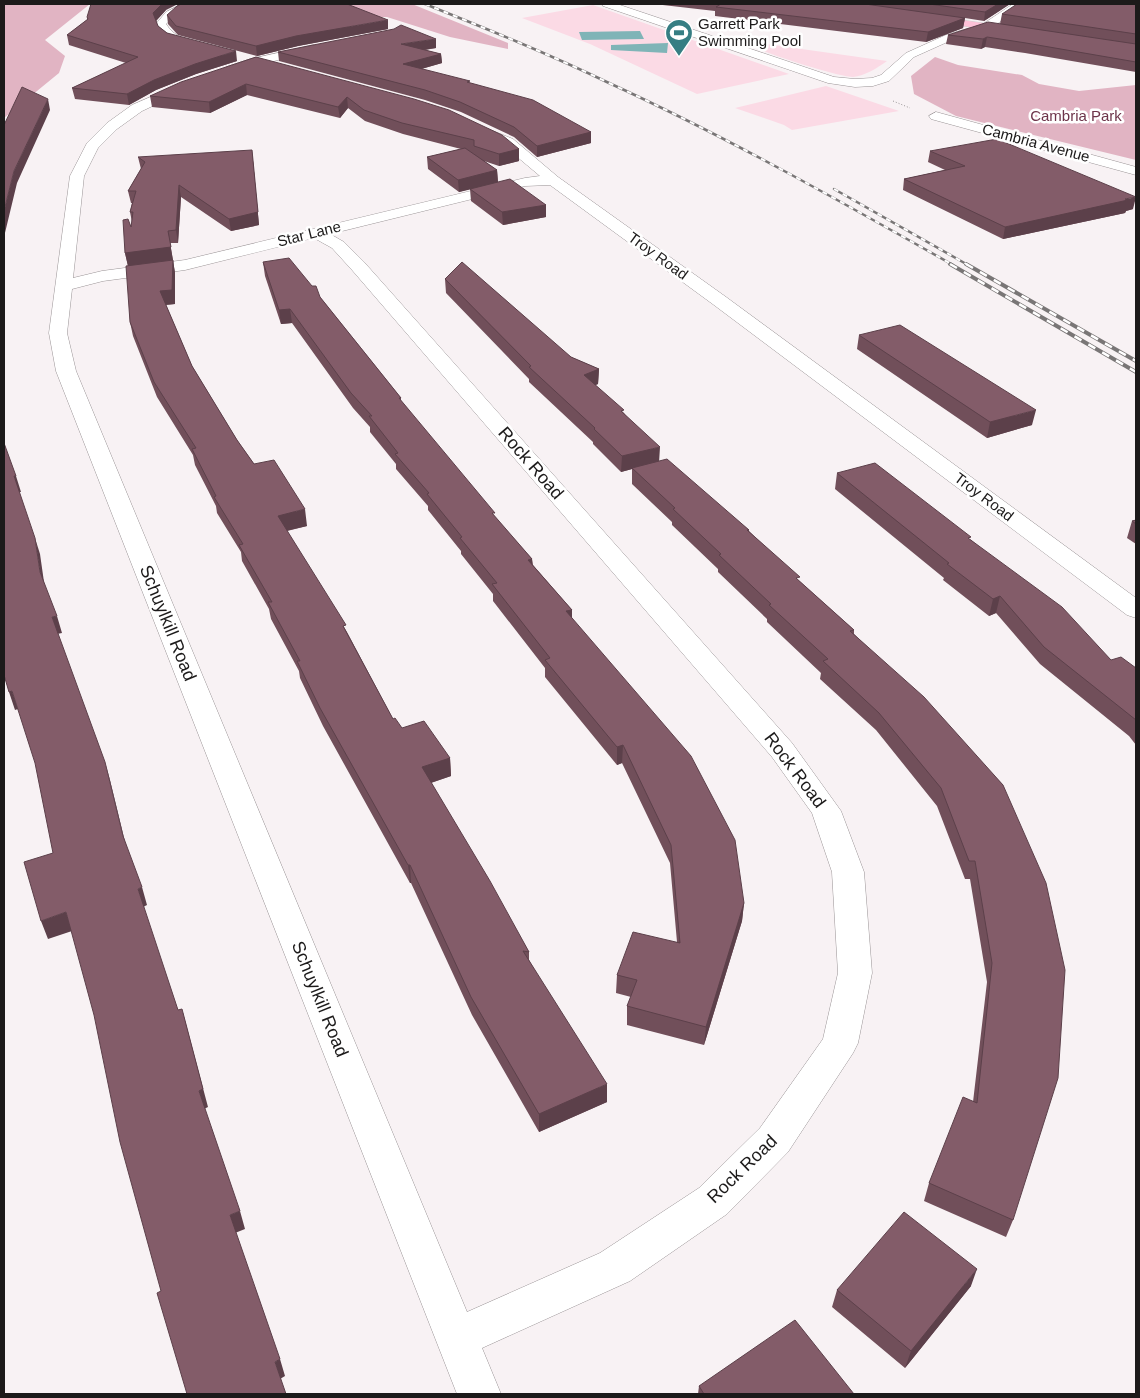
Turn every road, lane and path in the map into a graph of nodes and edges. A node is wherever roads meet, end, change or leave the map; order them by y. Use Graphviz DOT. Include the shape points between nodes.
graph roads {
  1 [pos="192,4"];
  2 [pos="607,4"];
  3 [pos="1020,4"];
  4 [pos="913,16"];
  5 [pos="987,26"];
  6 [pos="1025,32"];
  7 [pos="327,46"];
  8 [pos="784,51"];
  9 [pos="751,52"];
  10 [pos="254,62"];
  11 [pos="878,68"];
  12 [pos="895,70"];
  13 [pos="290,72"];
  14 [pos="888,99"];
  15 [pos="936,116"];
  16 [pos="473,125"];
  17 [pos="1136,171"];
  18 [pos="553,180"];
  19 [pos="314,232"];
  20 [pos="64,286"];
  21 [pos="1136,610"];
  22 [pos="457,1338"];
  23 [pos="479,1394"];
  1 -- 10 [label="street" via="165,18 161,24 165,32 173,39"];
  2 -- 9 [label="street"];
  3 -- 5 [label="street"];
  4 -- 5 [label="main road"];
  5 -- 6 [label="main road"];
  5 -- 12 [label="street" via="924,48 910,55"];
  7 -- 10 [label="street, Schuylkill Road"];
  8 -- 9 [label="street"];
  9 -- 12 [label="street" via="832,80 855,83 873,82"];
  10 -- 13 [label="street"];
  10 -- 20 [label="street, Schuylkill Road" via="201,79 137,108 92,146 77,176"];
  11 -- 12 [label="street"];
  14 -- 15 [label="path"];
  15 -- 17 [label="street, Cambria Avenue"];
  16 -- 18 [label="street, Troy Road" via="508,142"];
  18 -- 19 [label="street, Star Lane" via="525,182"];
  18 -- 21 [label="street, Troy Road" via="720,300"];
  19 -- 20 [label="street, Star Lane" via="185,265 102,276"];
  19 -- 22 [label="street, Rock Road" via="338,245 358,266 782,750 826,811 848,872 855,973 840,1043 774,1140 713,1200 615,1267"];
  20 -- 22 [label="street, Schuylkill Road" via="58,333 66,371"];
  22 -- 23 [label="street, Schuylkill Road"];
}
